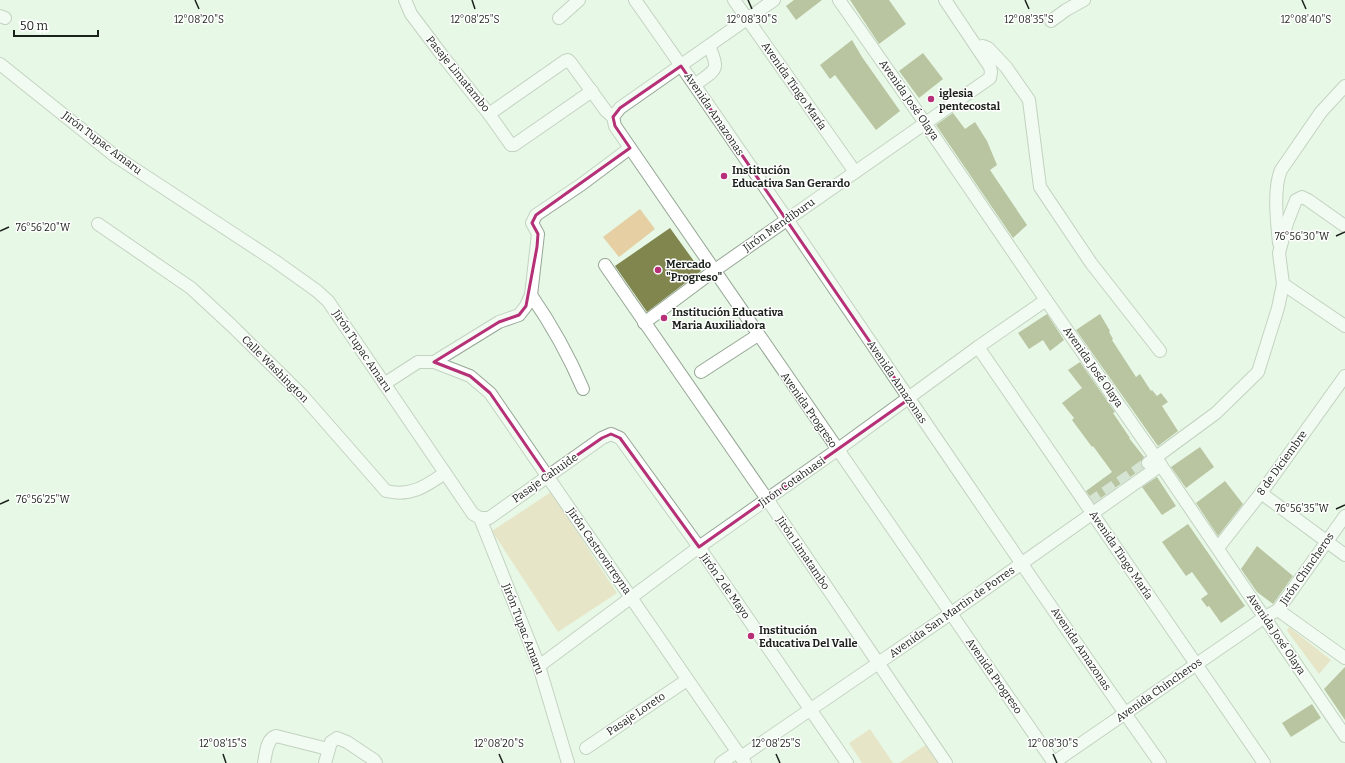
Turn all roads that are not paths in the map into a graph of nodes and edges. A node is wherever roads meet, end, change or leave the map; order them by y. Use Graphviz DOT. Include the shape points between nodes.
graph roads {
  1 [pos="405,0"];
  2 [pos="579,0"];
  3 [pos="635,0"];
  4 [pos="734,0"];
  5 [pos="774,0"];
  6 [pos="839,0"];
  7 [pos="945,0"];
  8 [pos="1084,0"];
  9 [pos="559,18"];
  10 [pos="747,19"];
  11 [pos="1051,21"];
  12 [pos="709,46"];
  13 [pos="978,47"];
  14 [pos="0,64"];
  15 [pos="681,66"];
  16 [pos="694,85"];
  17 [pos="1345,86"];
  18 [pos="592,91"];
  19 [pos="489,114"];
  20 [pos="613,117"];
  21 [pos="925,123"];
  22 [pos="630,148"];
  23 [pos="855,172"];
  24 [pos="786,220"];
  25 [pos="98,224"];
  26 [pos="1345,226"];
  27 [pos="1280,252"];
  28 [pos="605,265"];
  29 [pos="715,270"];
  30 [pos="1283,284"];
  31 [pos="531,295"];
  32 [pos="1046,300"];
  33 [pos="644,323"];
  34 [pos="1345,326"];
  35 [pos="758,335"];
  36 [pos="978,347"];
  37 [pos="1160,351"];
  38 [pos="434,362"];
  39 [pos="701,372"];
  40 [pos="1345,376"];
  41 [pos="384,384"];
  42 [pos="583,390"];
  43 [pos="908,399"];
  44 [pos="611,434"];
  45 [pos="837,450"];
  46 [pos="1153,465"];
  47 [pos="445,472"];
  48 [pos="547,476"];
  49 [pos="1261,493"];
  50 [pos="767,499"];
  51 [pos="1095,505"];
  52 [pos="1345,516"];
  53 [pos="480,518"];
  54 [pos="1326,541"];
  55 [pos="699,547"];
  56 [pos="1218,548"];
  57 [pos="1345,555"];
  58 [pos="1022,564"];
  59 [pos="630,597"];
  60 [pos="1278,610"];
  61 [pos="950,614"];
  62 [pos="1265,617"];
  63 [pos="1345,657"];
  64 [pos="878,663"];
  65 [pos="1196,664"];
  66 [pos="539,666"];
  67 [pos="687,680"];
  68 [pos="811,709"];
  69 [pos="1125,713"];
  70 [pos="1345,736"];
  71 [pos="586,748"];
  72 [pos="328,749"];
  73 [pos="741,757"];
  74 [pos="264,763"];
  75 [pos="325,763"];
  76 [pos="376,763"];
  77 [pos="568,763"];
  78 [pos="721,763"];
  79 [pos="848,763"];
  80 [pos="946,763"];
  81 [pos="1054,763"];
  82 [pos="1160,763"];
  83 [pos="1264,763"];
  1 -- 19 [label="street, Pasaje Limatambo" via="411,14 444,59"];
  2 -- 9 [label="street"];
  3 -- 15 [label="street, Avenida Amazonas"];
  4 -- 10 [label="street, Avenida Tingo María"];
  5 -- 10 [label="street"];
  6 -- 21 [label="street, Avenida José Olaya"];
  7 -- 13 [label="street"];
  8 -- 11 [label="street"];
  10 -- 12 [label="street"];
  10 -- 23 [label="street, Avenida Tingo María"];
  12 -- 15 [label="street"];
  12 -- 16 [label="street" via="716,64 714,69"];
  13 -- 21 [label="street, Jirón Mendiburu" via="990,67 990,78"];
  13 -- 37 [label="street" via="988,48 1006,67 1028,100 1040,187 1091,263"];
  14 -- 41 [label="street, Jirón Tupac Amaru" via="116,156 275,260 317,291 328,301"];
  15 -- 16 [label="street, Avenida Amazonas"];
  15 -- 20 [label="street" via="620,108"];
  16 -- 24 [label="street, Avenida Amazonas"];
  17 -- 27 [label="street, Avenida San Martin de Porres" via="1321,112 1277,178"];
  18 -- 19 [label="street, Avenida Progreso" via="568,60"];
  18 -- 19 [label="street, Pasaje Limatambo" via="514,145 508,142"];
  18 -- 20 [label="street, Avenida Progreso"];
  20 -- 22 [label="street, Avenida Progreso" via="615,126"];
  21 -- 23 [label="street, Jirón Mendiburu"];
  21 -- 32 [label="street, Avenida José Olaya"];
  22 -- 29 [label="street, Avenida Progreso"];
  22 -- 31 [label="street" via="536,215 532,223 538,234"];
  23 -- 24 [label="street, Jirón Mendiburu"];
  24 -- 29 [label="street, Jirón Mendiburu"];
  24 -- 43 [label="street, Avenida Amazonas"];
  25 -- 47 [label="street, Calle Washington" via="191,288 298,390 386,490 400,493 423,488"];
  26 -- 27 [label="street" via="1302,197 1296,200"];
  27 -- 30 [label="street, Avenida San Martin de Porres"];
  28 -- 33 [label="street, Jirón Limatambo"];
  29 -- 33 [label="street, Jirón Mendiburu"];
  29 -- 35 [label="street, Avenida Progreso"];
  30 -- 34 [label="street"];
  30 -- 46 [label="street, Avenida San Martin de Porres" via="1258,372 1216,413"];
  31 -- 38 [label="street" via="519,315 499,322"];
  31 -- 42 [label="street" via="544,313"];
  32 -- 36 [label="street, Jirón Cotahuasi"];
  32 -- 46 [label="street, Avenida José Olaya"];
  33 -- 50 [label="street, Jirón Limatambo"];
  35 -- 39 [label="street"];
  35 -- 45 [label="street, Avenida Progreso"];
  36 -- 43 [label="street, Jirón Cotahuasi"];
  36 -- 51 [label="street, Avenida Tingo María"];
  38 -- 41 [label="street" via="418,362"];
  38 -- 48 [label="street, Jirón Castrovirreyna" via="470,376 490,393"];
  40 -- 49 [label="street, 8 de Diciembre"];
  41 -- 47 [label="street, Jirón Tupac Amaru"];
  43 -- 45 [label="street, Jirón Cotahuasi"];
  43 -- 58 [label="street, Avenida Amazonas"];
  44 -- 48 [label="street, Pasaje Cahuide"];
  44 -- 55 [label="street, Jirón 2 de Mayo" via="620,438"];
  45 -- 50 [label="street, Jirón Cotahuasi"];
  45 -- 61 [label="street, Avenida Progreso"];
  46 -- 51 [label="street, Avenida San Martin de Porres"];
  46 -- 56 [label="street, Avenida José Olaya"];
  47 -- 53 [label="street, Jirón Tupac Amaru" via="473,514"];
  48 -- 53 [label="street, Pasaje Cahuide" via="489,518"];
  48 -- 59 [label="street, Jirón Castrovirreyna"];
  49 -- 54 [label="street"];
  49 -- 56 [label="street, 8 de Diciembre"];
  50 -- 55 [label="street, Jirón Cotahuasi"];
  50 -- 64 [label="street, Jirón Limatambo"];
  51 -- 58 [label="street, Avenida San Martin de Porres"];
  51 -- 65 [label="street, Avenida Tingo María"];
  52 -- 54 [label="street, Jirón Chincheros"];
  53 -- 66 [label="street, Jirón Tupac Amaru"];
  54 -- 57 [label="street"];
  54 -- 60 [label="street, Jirón Chincheros"];
  55 -- 59 [label="street, Jirón Cotahuasi"];
  55 -- 68 [label="street, Jirón 2 de Mayo"];
  56 -- 62 [label="street, Avenida José Olaya"];
  58 -- 61 [label="street, Avenida San Martin de Porres"];
  58 -- 69 [label="street, Avenida Amazonas"];
  59 -- 66 [label="street, Jirón Cotahuasi"];
  59 -- 67 [label="street, Jirón Castrovirreyna"];
  60 -- 62 [label="street, Jirón Chincheros"];
  60 -- 63 [label="street"];
  61 -- 64 [label="street, Avenida San Martin de Porres"];
  61 -- 81 [label="street, Avenida Progreso"];
  62 -- 65 [label="street, Avenida Chincheros"];
  62 -- 70 [label="street, Avenida José Olaya"];
  64 -- 68 [label="street, Avenida San Martin de Porres"];
  64 -- 80 [label="street, Jirón Limatambo"];
  65 -- 69 [label="street, Avenida Chincheros"];
  65 -- 83 [label="street, Avenida Tingo María"];
  66 -- 77 [label="street, Jirón Tupac Amaru"];
  67 -- 71 [label="street, Pasaje Loreto"];
  67 -- 73 [label="street, Jirón Castrovirreyna"];
  68 -- 73 [label="street, Avenida San Martin de Porres"];
  68 -- 79 [label="street, Jirón 2 de Mayo"];
  69 -- 81 [label="street, Avenida Chincheros"];
  69 -- 82 [label="street, Avenida Amazonas"];
  72 -- 74 [label="street" via="276,736 269,741"];
  72 -- 75 [label="street"];
  72 -- 76 [label="street" via="331,742 337,738 347,742"];
  73 -- 78 [label="street, Avenida San Martin de Porres"];
}
